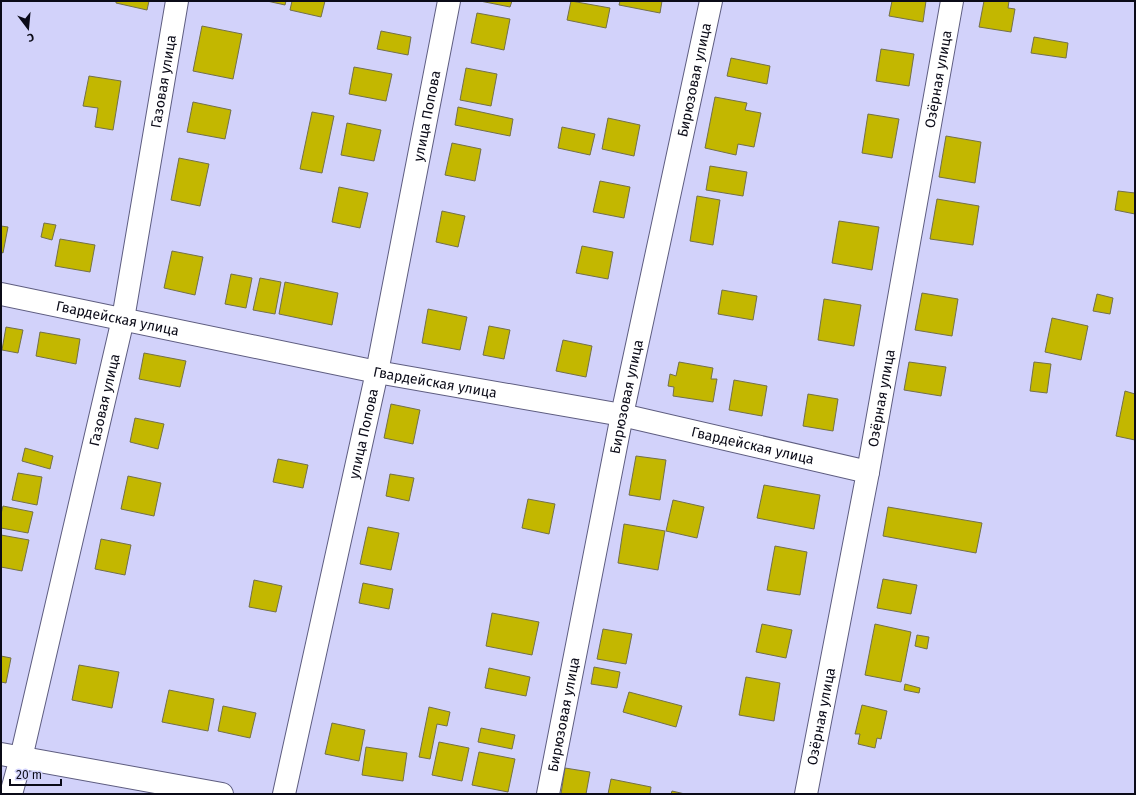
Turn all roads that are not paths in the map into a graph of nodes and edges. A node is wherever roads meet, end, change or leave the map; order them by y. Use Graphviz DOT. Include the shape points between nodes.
graph roads {
  1 [pos="177,1"];
  2 [pos="449,1"];
  3 [pos="711,1"];
  4 [pos="952,1"];
  5 [pos="1,294"];
  6 [pos="123,319"];
  7 [pos="377,372"];
  8 [pos="622,415"];
  9 [pos="868,472"];
  10 [pos="11,756"];
  11 [pos="11,794"];
  12 [pos="222,794"];
  13 [pos="284,794"];
  14 [pos="548,794"];
  15 [pos="806,794"];
  1 -- 6 [label="street, Газовая улица"];
  2 -- 7 [label="street, улица Попова"];
  3 -- 8 [label="street, Бирюзовая улица"];
  4 -- 9 [label="street, Озёрная улица"];
  5 -- 6 [label="street, Гвардейская улица"];
  6 -- 7 [label="street, Гвардейская улица"];
  6 -- 10 [label="street, Газовая улица"];
  7 -- 8 [label="street, Гвардейская улица"];
  7 -- 13 [label="street, улица Попова"];
  8 -- 9 [label="street, Гвардейская улица"];
  8 -- 14 [label="street, Бирюзовая улица"];
  9 -- 15 [label="street, Озёрная улица"];
  10 -- 11 [label="street, Газовая улица"];
  10 -- 12 [label="street"];
}
